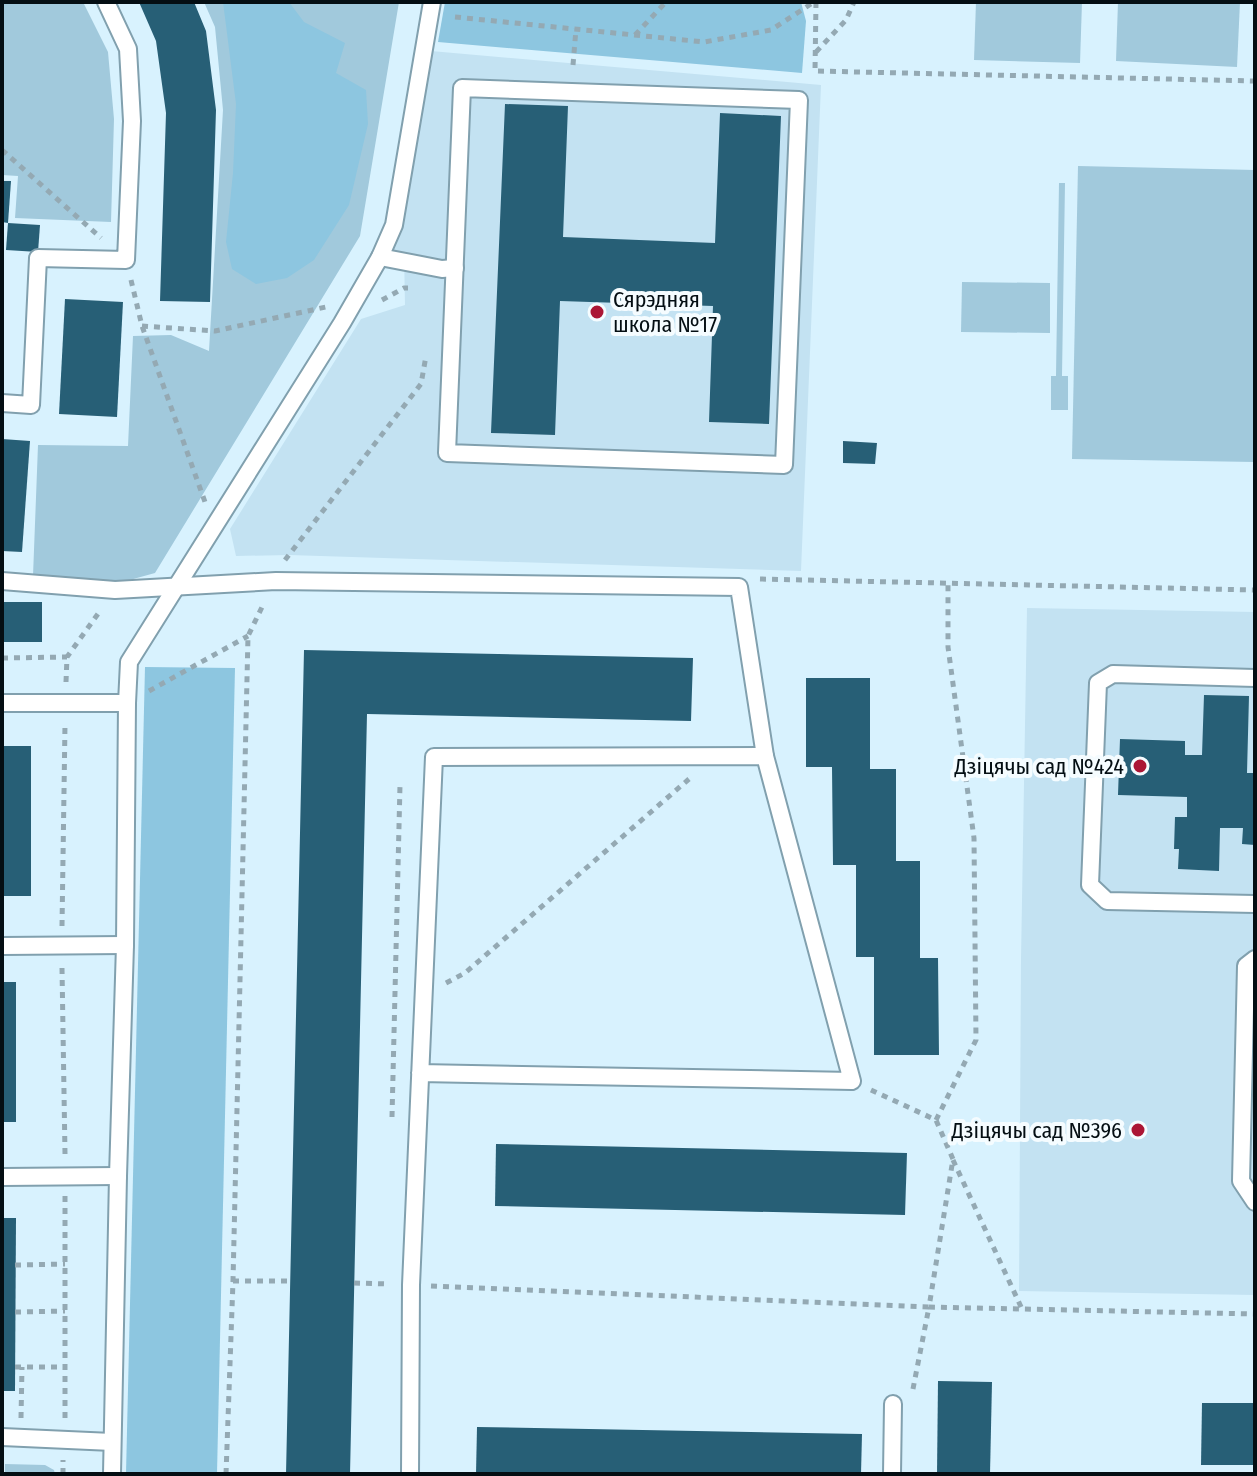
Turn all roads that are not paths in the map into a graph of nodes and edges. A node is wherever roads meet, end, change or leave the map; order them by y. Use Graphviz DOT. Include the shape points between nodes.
graph roads {
  1 [pos="106,2"];
  2 [pos="432,2"];
  3 [pos="380,257"];
  4 [pos="455,268"];
  5 [pos="2,403"];
  6 [pos="2,581"];
  7 [pos="178,586"];
  8 [pos="1255,678"];
  9 [pos="2,703"];
  10 [pos="127,703"];
  11 [pos="765,756"];
  12 [pos="1255,904"];
  13 [pos="125,945"];
  14 [pos="2,946"];
  15 [pos="1255,959"];
  16 [pos="420,1073"];
  17 [pos="118,1176"];
  18 [pos="2,1177"];
  19 [pos="1255,1202"];
  20 [pos="902,1404"];
  21 [pos="2,1437"];
  22 [pos="112,1442"];
  23 [pos="112,1474"];
  24 [pos="410,1474"];
  25 [pos="892,1474"];
  1 -- 5 [label="lane" via="128,49 132,121 126,260 38,258 31,405"];
  2 -- 3 [label="lane" via="394,225"];
  3 -- 4 [label="lane"];
  3 -- 7 [label="lane"];
  4 -- 4 [label="lane" via="462,88 799,100 784,465 447,453"];
  6 -- 7 [label="lane" via="115,590"];
  7 -- 10 [label="lane" via="129,662"];
  7 -- 11 [label="lane" via="276,581 739,587"];
  8 -- 12 [label="lane" via="1113,674 1098,683 1090,885 1107,901"];
  9 -- 10 [label="lane"];
  10 -- 13 [label="lane"];
  11 -- 16 [label="lane" via="434,757"];
  11 -- 16 [label="lane" via="852,1081"];
  13 -- 14 [label="lane"];
  13 -- 17 [label="lane"];
  15 -- 19 [label="lane" via="1246,966 1241,1181"];
  16 -- 24 [label="lane"];
  17 -- 18 [label="lane"];
  17 -- 22 [label="lane"];
  20 -- 25 [label="lane"];
  21 -- 22 [label="lane"];
  22 -- 23 [label="lane"];
}
